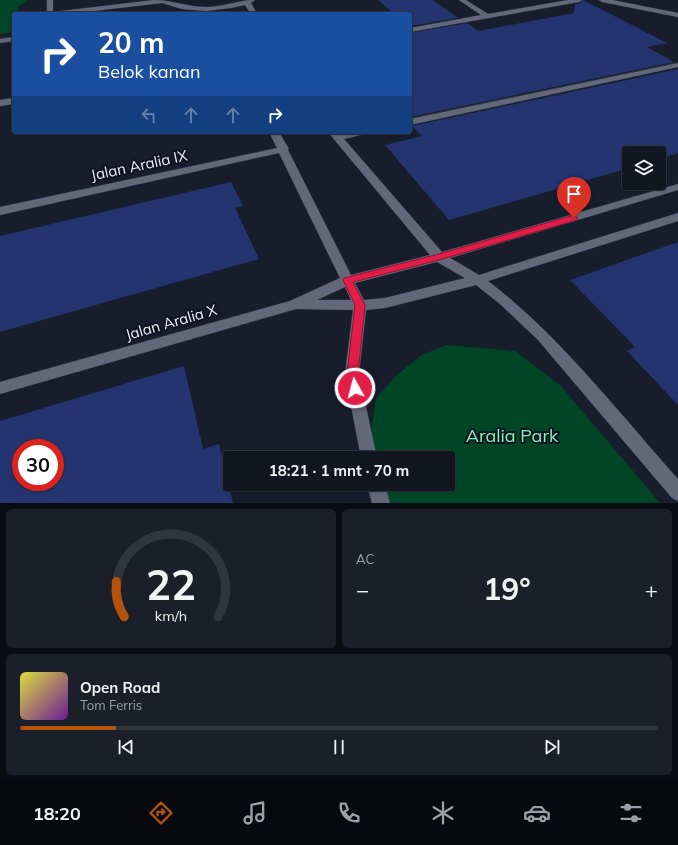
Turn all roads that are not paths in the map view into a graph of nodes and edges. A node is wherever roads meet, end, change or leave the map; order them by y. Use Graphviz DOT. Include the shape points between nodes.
graph roads {
  1 [pos="50,0"];
  2 [pos="162,0"];
  3 [pos="462,0"];
  4 [pos="578,0"];
  5 [pos="602,0"];
  6 [pos="250,1"];
  7 [pos="213,11"];
  8 [pos="51,12"];
  9 [pos="67,12"];
  10 [pos="253,12"];
  11 [pos="678,15"];
  12 [pos="488,17"];
  13 [pos="412,30"];
  14 [pos="12,38"];
  15 [pos="0,41"];
  16 [pos="678,65"];
  17 [pos="12,101"];
  18 [pos="0,103"];
  19 [pos="412,122"];
  20 [pos="275,134"];
  21 [pos="335,135"];
  22 [pos="284,149"];
  23 [pos="678,187"];
  24 [pos="0,211"];
  25 [pos="678,217"];
  26 [pos="439,257"];
  27 [pos="348,280"];
  28 [pos="478,280"];
  29 [pos="294,305"];
  30 [pos="360,305"];
  31 [pos="0,388"];
  32 [pos="368,451"];
  33 [pos="378,491"];
  34 [pos="678,491"];
  35 [pos="381,503"];
  1 -- 8 [label="street"];
  2 -- 7 [label="street"];
  2 -- 9 [label="street"];
  3 -- 12 [label="street"];
  4 -- 12 [label="street"];
  5 -- 11 [label="street"];
  6 -- 7 [label="street"];
  6 -- 10 [label="street"];
  12 -- 13 [label="street"];
  14 -- 15 [label="street"];
  16 -- 19 [label="street"];
  17 -- 18 [label="street"];
  20 -- 22 [label="street"];
  21 -- 26 [label="street"];
  22 -- 24 [label="street, Jalan Aralia IX"];
  22 -- 27 [label="street"];
  23 -- 26 [label="street, Jalan Aralia X"];
  25 -- 28 [label="street"];
  26 -- 27 [label="street, Jalan Aralia X"];
  26 -- 28 [label="street"];
  27 -- 29 [label="street, Jalan Aralia X"];
  27 -- 30 [label="street"];
  28 -- 30 [label="street" via="385,303"];
  28 -- 34 [label="street" via="543,336"];
  29 -- 30 [label="street"];
  29 -- 31 [label="street, Jalan Aralia X"];
  30 -- 32 [label="street" via="352,374"];
  33 -- 35 [label="street"];
}
